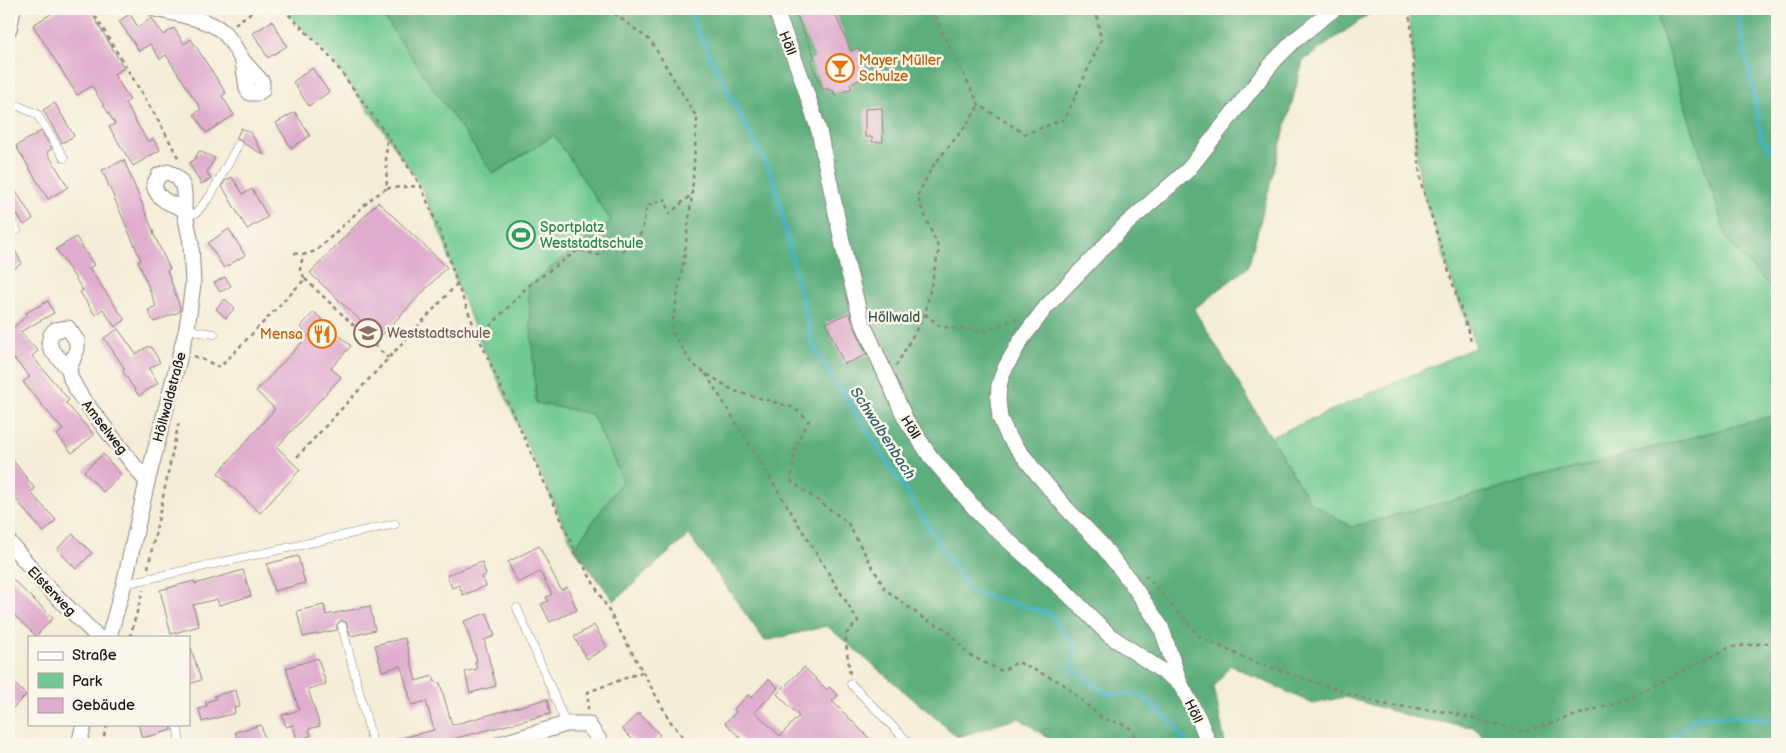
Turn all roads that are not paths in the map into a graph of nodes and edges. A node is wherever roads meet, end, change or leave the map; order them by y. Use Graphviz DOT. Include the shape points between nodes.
graph roads {
  1 [pos="155,9"];
  2 [pos="775,9"];
  3 [pos="1334,9"];
  4 [pos="12,12"];
  5 [pos="9,28"];
  6 [pos="243,61"];
  7 [pos="9,102"];
  8 [pos="238,145"];
  9 [pos="64,158"];
  10 [pos="185,212"];
  11 [pos="9,217"];
  12 [pos="17,230"];
  13 [pos="193,330"];
  14 [pos="214,334"];
  15 [pos="69,369"];
  16 [pos="147,482"];
  17 [pos="395,524"];
  18 [pos="9,542"];
  19 [pos="124,584"];
  20 [pos="517,608"];
  21 [pos="342,626"];
  22 [pos="97,636"];
  23 [pos="109,636"];
  24 [pos="1180,683"];
  25 [pos="851,684"];
  26 [pos="566,724"];
  27 [pos="84,726"];
  28 [pos="177,726"];
  29 [pos="79,744"];
  30 [pos="180,744"];
  31 [pos="373,744"];
  32 [pos="500,744"];
  33 [pos="602,744"];
  34 [pos="910,744"];
  35 [pos="1209,744"];
  1 -- 6 [label="street" via="192,18 223,32"];
  2 -- 24 [label="street, Höll" via="819,131 861,319 905,418 930,456 982,517 1109,634"];
  3 -- 24 [label="street" via="1274,61 1188,170 1123,227 1046,307 1021,340 999,385 1000,418 1008,436 1035,472 1130,581 1161,628"];
  4 -- 5 [label="street"];
  7 -- 9 [label="lane" via="37,114"];
  8 -- 10 [label="lane" via="211,195 196,213"];
  10 -- 13 [label="street, Höllwaldstraße" via="191,243"];
  11 -- 12 [label="lane"];
  13 -- 14 [label="lane"];
  13 -- 16 [label="street, Höllwaldstraße"];
  15 -- 16 [label="street, Amselweg" via="81,397"];
  16 -- 19 [label="street, Höllwaldstraße"];
  17 -- 19 [label="lane"];
  18 -- 22 [label="street, Elsterweg" via="47,587"];
  19 -- 23 [label="street, Höllwaldstraße"];
  20 -- 26 [label="lane"];
  21 -- 31 [label="lane"];
  24 -- 35 [label="street, Höll"];
  25 -- 34 [label="lane"];
  26 -- 32 [label="street"];
  26 -- 33 [label="street" via="588,724"];
  27 -- 29 [label="street"];
  28 -- 30 [label="lane"];
}
